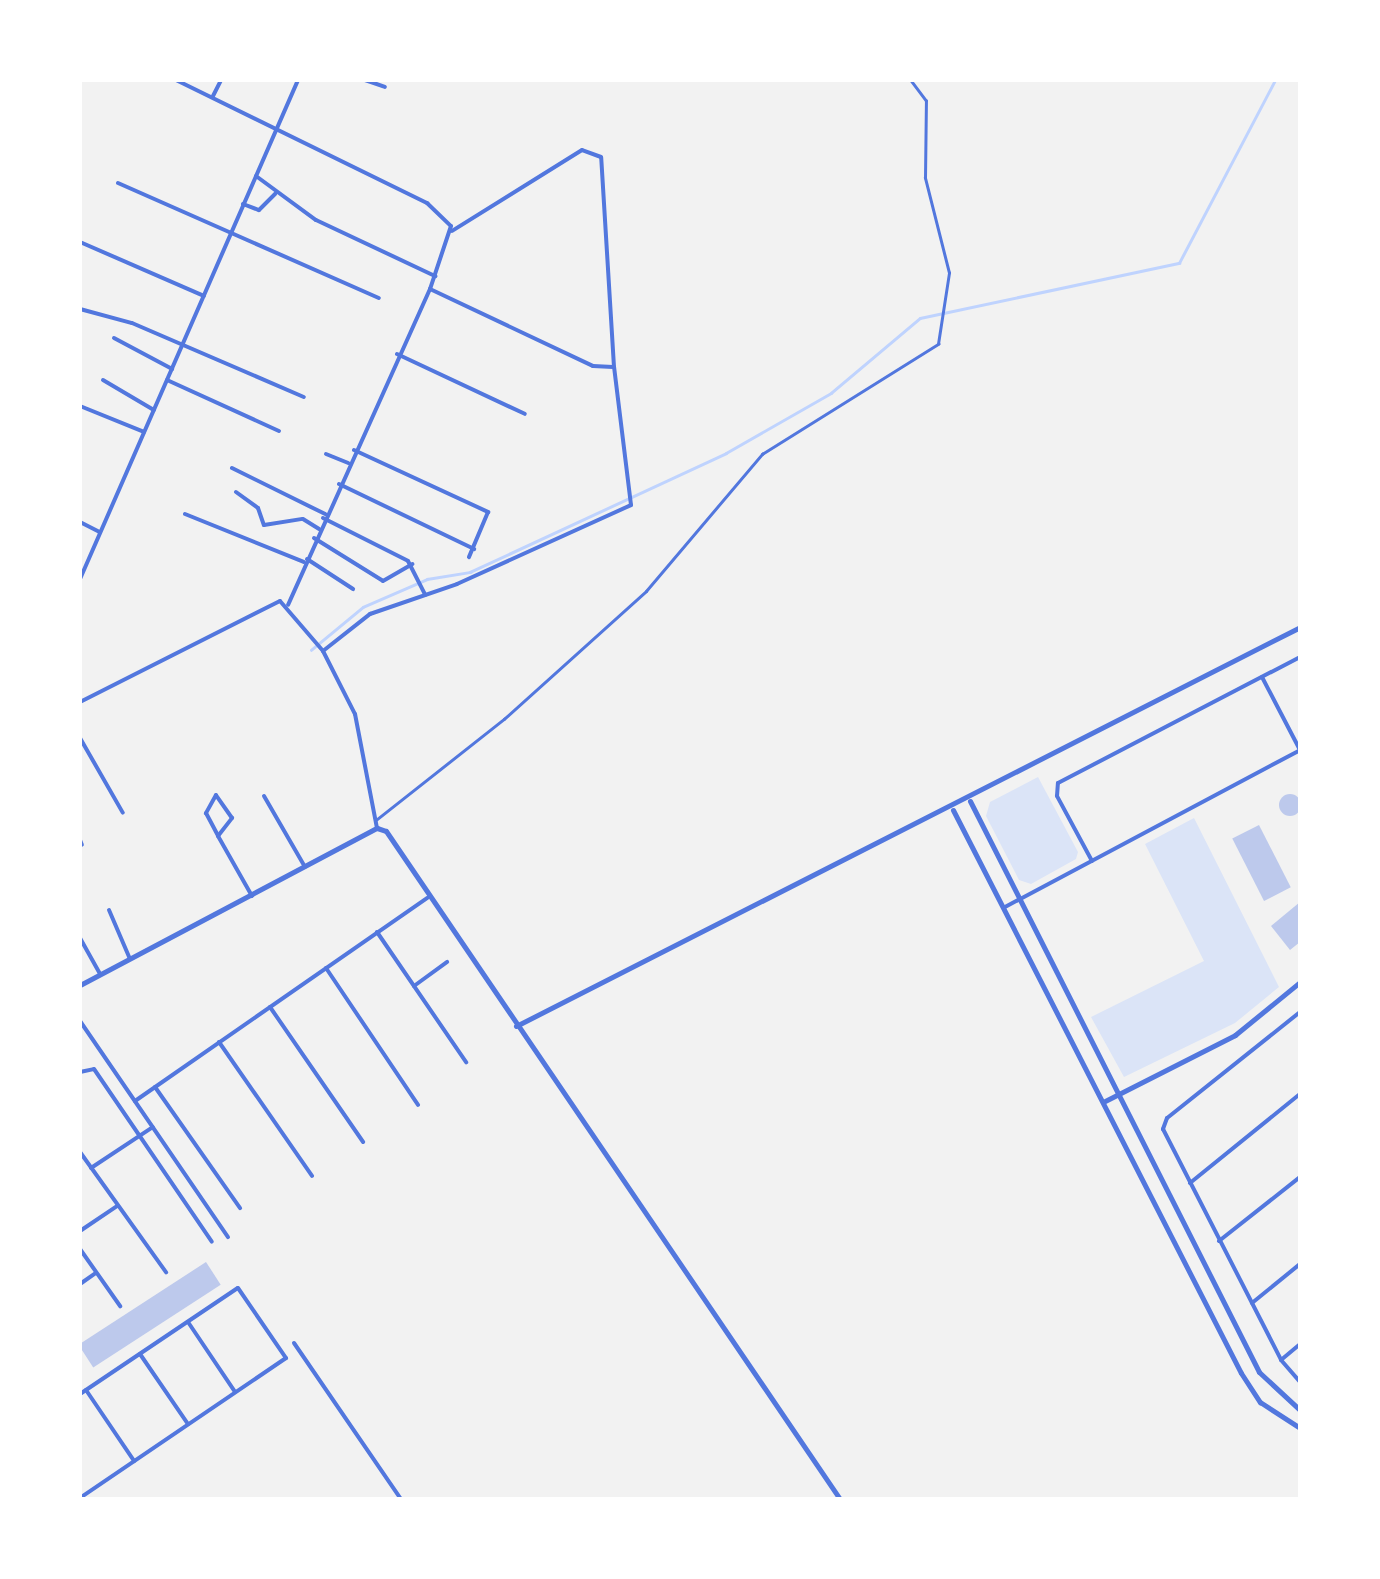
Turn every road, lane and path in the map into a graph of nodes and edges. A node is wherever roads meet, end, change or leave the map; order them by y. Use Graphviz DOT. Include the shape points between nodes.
graph roads {
  1 [pos="176,80"];
  2 [pos="221,80"];
  3 [pos="298,80"];
  4 [pos="365,80"];
  5 [pos="910,80"];
  6 [pos="384,87"];
  7 [pos="213,96"];
  8 [pos="278,125"];
  9 [pos="256,176"];
  10 [pos="118,184"];
  11 [pos="275,194"];
  12 [pos="244,204"];
  13 [pos="452,232"];
  14 [pos="230,234"];
  15 [pos="80,242"];
  16 [pos="435,276"];
  17 [pos="430,289"];
  18 [pos="204,296"];
  19 [pos="379,298"];
  20 [pos="80,309"];
  21 [pos="114,338"];
  22 [pos="182,345"];
  23 [pos="397,354"];
  24 [pos="614,367"];
  25 [pos="172,369"];
  26 [pos="103,380"];
  27 [pos="167,380"];
  28 [pos="304,397"];
  29 [pos="80,406"];
  30 [pos="154,410"];
  31 [pos="525,414"];
  32 [pos="278,431"];
  33 [pos="144,432"];
  34 [pos="354,450"];
  35 [pos="326,454"];
  36 [pos="348,463"];
  37 [pos="232,468"];
  38 [pos="339,484"];
  39 [pos="236,492"];
  40 [pos="186,514"];
  41 [pos="324,516"];
  42 [pos="80,522"];
  43 [pos="319,529"];
  44 [pos="100,532"];
  45 [pos="314,538"];
  46 [pos="474,549"];
  47 [pos="469,557"];
  48 [pos="305,560"];
  49 [pos="412,564"];
  50 [pos="80,579"];
  51 [pos="354,589"];
  52 [pos="426,595"];
  53 [pos="288,605"];
  54 [pos="1300,627"];
  55 [pos="324,651"];
  56 [pos="1300,657"];
  57 [pos="1262,676"];
  58 [pos="80,702"];
  59 [pos="80,738"];
  60 [pos="1300,750"];
  61 [pos="264,796"];
  62 [pos="970,800"];
  63 [pos="953,810"];
  64 [pos="123,812"];
  65 [pos="376,824"];
  66 [pos="218,836"];
  67 [pos="1092,861"];
  68 [pos="305,867"];
  69 [pos="252,896"];
  70 [pos="427,898"];
  71 [pos="1020,899"];
  72 [pos="1005,907"];
  73 [pos="108,910"];
  74 [pos="377,932"];
  75 [pos="80,938"];
  76 [pos="130,958"];
  77 [pos="447,962"];
  78 [pos="326,968"];
  79 [pos="100,974"];
  80 [pos="1300,982"];
  81 [pos="80,985"];
  82 [pos="414,986"];
  83 [pos="270,1007"];
  84 [pos="1300,1012"];
  85 [pos="80,1021"];
  86 [pos="516,1026"];
  87 [pos="219,1042"];
  88 [pos="466,1062"];
  89 [pos="83,1070"];
  90 [pos="156,1087"];
  91 [pos="1119,1094"];
  92 [pos="1300,1094"];
  93 [pos="135,1101"];
  94 [pos="1105,1101"];
  95 [pos="418,1104"];
  96 [pos="153,1127"];
  97 [pos="139,1137"];
  98 [pos="362,1142"];
  99 [pos="80,1152"];
  100 [pos="91,1168"];
  101 [pos="312,1176"];
  102 [pos="1300,1177"];
  103 [pos="1190,1183"];
  104 [pos="117,1206"];
  105 [pos="240,1208"];
  106 [pos="80,1231"];
  107 [pos="228,1237"];
  108 [pos="1219,1241"];
  109 [pos="212,1242"];
  110 [pos="80,1249"];
  111 [pos="1300,1264"];
  112 [pos="166,1272"];
  113 [pos="96,1273"];
  114 [pos="80,1284"];
  115 [pos="1252,1303"];
  116 [pos="120,1306"];
  117 [pos="188,1322"];
  118 [pos="294,1344"];
  119 [pos="1300,1344"];
  120 [pos="140,1354"];
  121 [pos="1280,1360"];
  122 [pos="1300,1382"];
  123 [pos="83,1392"];
  124 [pos="235,1392"];
  125 [pos="1300,1410"];
  126 [pos="188,1424"];
  127 [pos="1300,1428"];
  128 [pos="134,1461"];
  129 [pos="81,1495"];
  130 [pos="402,1499"];
  131 [pos="840,1499"];
  1 -- 7 [label="street"];
  2 -- 7 [label="street"];
  3 -- 8 [label="street"];
  4 -- 6 [label="street"];
  5 -- 65 [label="lane" via="926,101 925,178 949,273 938,344 762,454 646,592"];
  7 -- 8 [label="street"];
  8 -- 9 [label="street"];
  8 -- 13 [label="street" via="438,210"];
  9 -- 11 [label="street"];
  9 -- 12 [label="street"];
  10 -- 14 [label="street"];
  11 -- 12 [label="street" via="259,210"];
  11 -- 16 [label="street" via="322,224"];
  12 -- 14 [label="street"];
  13 -- 16 [label="street"];
  13 -- 24 [label="street" via="569,157 597,150"];
  14 -- 18 [label="street"];
  14 -- 19 [label="street" via="264,242 292,262 352,281"];
  15 -- 18 [label="street"];
  16 -- 17 [label="street"];
  17 -- 23 [label="street"];
  17 -- 24 [label="street" via="592,366"];
  18 -- 22 [label="street"];
  20 -- 22 [label="street"];
  21 -- 25 [label="street"];
  22 -- 25 [label="street"];
  22 -- 28 [label="street"];
  23 -- 31 [label="street"];
  23 -- 34 [label="street"];
  24 -- 52 [label="street" via="631,505"];
  25 -- 27 [label="street"];
  26 -- 30 [label="street"];
  27 -- 30 [label="street"];
  27 -- 32 [label="street"];
  29 -- 33 [label="street"];
  30 -- 33 [label="street"];
  33 -- 44 [label="street"];
  34 -- 36 [label="street"];
  34 -- 46 [label="street" via="488,512"];
  35 -- 36 [label="street"];
  36 -- 38 [label="street"];
  37 -- 41 [label="street"];
  38 -- 41 [label="street"];
  38 -- 46 [label="street"];
  39 -- 43 [label="street" via="258,508 264,525 303,520"];
  40 -- 48 [label="street"];
  41 -- 43 [label="street"];
  41 -- 49 [label="street"];
  42 -- 44 [label="street"];
  43 -- 45 [label="street"];
  44 -- 50 [label="street"];
  45 -- 48 [label="street"];
  45 -- 49 [label="street" via="383,582"];
  46 -- 47 [label="street"];
  48 -- 51 [label="street"];
  48 -- 53 [label="street"];
  49 -- 52 [label="street"];
  52 -- 55 [label="street" via="370,614"];
  53 -- 55 [label="street"];
  53 -- 58 [label="street" via="273,602"];
  54 -- 62 [label="street"];
  55 -- 65 [label="street" via="355,714"];
  56 -- 57 [label="street"];
  57 -- 60 [label="street"];
  57 -- 67 [label="street" via="1056,790"];
  59 -- 64 [label="street"];
  60 -- 67 [label="street"];
  61 -- 68 [label="street"];
  62 -- 63 [label="street"];
  62 -- 71 [label="street"];
  63 -- 72 [label="street"];
  63 -- 86 [label="street"];
  65 -- 68 [label="street"];
  65 -- 70 [label="street" via="391,835"];
  66 -- 66 [label="street" via="206,813 216,795 232,818"];
  66 -- 69 [label="street"];
  67 -- 71 [label="street"];
  68 -- 69 [label="street"];
  69 -- 76 [label="street"];
  70 -- 74 [label="street"];
  70 -- 86 [label="street"];
  71 -- 72 [label="street"];
  71 -- 91 [label="street"];
  72 -- 94 [label="street"];
  73 -- 76 [label="street"];
  74 -- 78 [label="street"];
  74 -- 82 [label="street"];
  75 -- 79 [label="street"];
  76 -- 79 [label="street"];
  77 -- 82 [label="street"];
  78 -- 83 [label="street"];
  78 -- 95 [label="street"];
  79 -- 81 [label="street"];
  80 -- 91 [label="street" via="1235,1034"];
  82 -- 88 [label="street"];
  83 -- 87 [label="street"];
  83 -- 98 [label="street"];
  84 -- 103 [label="street" via="1168,1118 1165,1134"];
  85 -- 93 [label="street"];
  86 -- 131 [label="street"];
  87 -- 90 [label="street"];
  87 -- 101 [label="street"];
  89 -- 97 [label="street" via="94,1068"];
  90 -- 93 [label="street"];
  90 -- 105 [label="street"];
  91 -- 94 [label="street"];
  91 -- 125 [label="street" via="1259,1372"];
  92 -- 103 [label="street"];
  93 -- 96 [label="street"];
  94 -- 127 [label="street" via="1241,1372 1260,1402"];
  96 -- 97 [label="street"];
  96 -- 107 [label="street"];
  97 -- 100 [label="street"];
  97 -- 109 [label="street"];
  99 -- 100 [label="street"];
  100 -- 104 [label="street"];
  102 -- 108 [label="street"];
  103 -- 108 [label="street"];
  104 -- 106 [label="street"];
  104 -- 112 [label="street"];
  108 -- 115 [label="street"];
  110 -- 113 [label="street"];
  111 -- 115 [label="street"];
  113 -- 114 [label="street"];
  113 -- 116 [label="street"];
  115 -- 121 [label="street"];
  117 -- 120 [label="street"];
  117 -- 124 [label="street"];
  117 -- 124 [label="street" via="238,1288 283,1353 286,1358"];
  118 -- 130 [label="street"];
  119 -- 121 [label="street"];
  120 -- 123 [label="street"];
  120 -- 126 [label="street"];
  121 -- 122 [label="street"];
  123 -- 128 [label="street"];
  124 -- 126 [label="street"];
  126 -- 128 [label="street"];
  128 -- 129 [label="street"];
}
